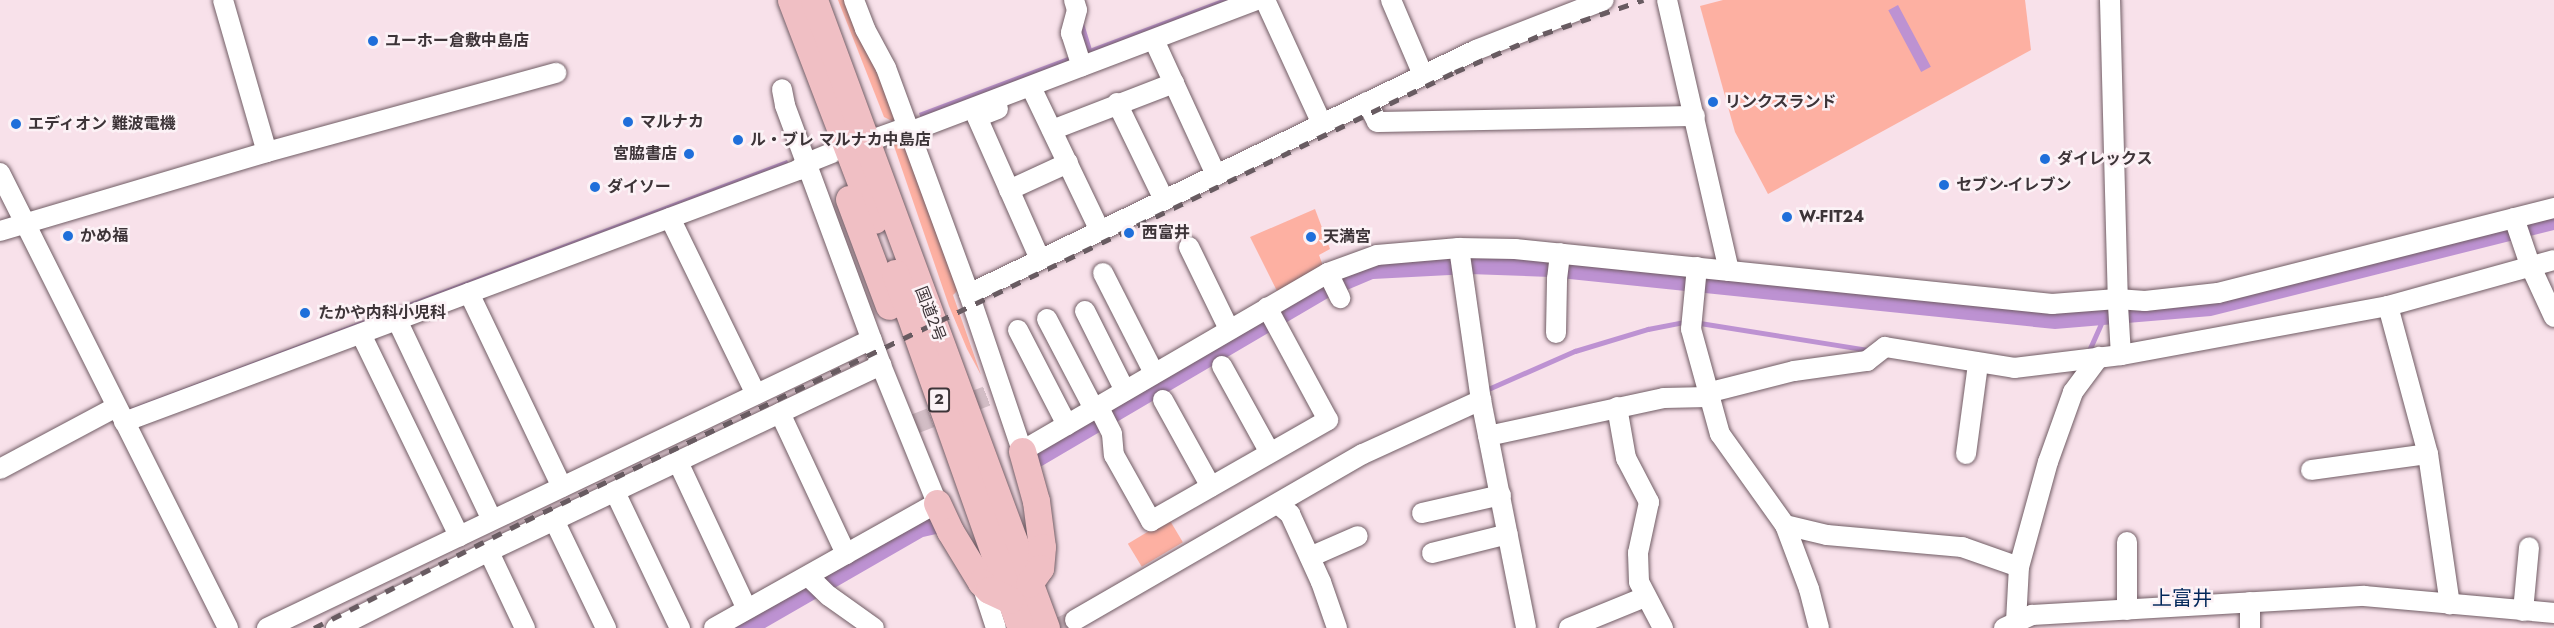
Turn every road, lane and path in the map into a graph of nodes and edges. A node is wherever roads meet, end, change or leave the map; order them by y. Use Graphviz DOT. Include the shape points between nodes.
graph roads {
  1 [pos="223,0"];
  2 [pos="775,0"];
  3 [pos="791,0"];
  4 [pos="814,0"];
  5 [pos="833,0"];
  6 [pos="854,0"];
  7 [pos="1074,0"];
  8 [pos="1265,0"];
  9 [pos="1391,0"];
  10 [pos="1604,0"];
  11 [pos="1667,0"];
  12 [pos="2110,0"];
  13 [pos="1244,3"];
  14 [pos="1154,40"];
  15 [pos="1080,60"];
  16 [pos="556,73"];
  17 [pos="1423,75"];
  18 [pos="1174,83"];
  19 [pos="782,89"];
  20 [pos="1032,91"];
  21 [pos="1367,102"];
  22 [pos="1117,103"];
  23 [pos="1695,116"];
  24 [pos="1323,124"];
  25 [pos="908,130"];
  26 [pos="1052,130"];
  27 [pos="880,137"];
  28 [pos="267,152"];
  29 [pos="832,153"];
  30 [pos="807,163"];
  31 [pos="1068,163"];
  32 [pos="0,173"];
  33 [pos="1216,175"];
  34 [pos="1009,190"];
  35 [pos="1164,200"];
  36 [pos="2554,207"];
  37 [pos="670,218"];
  38 [pos="25,222"];
  39 [pos="2517,228"];
  40 [pos="0,231"];
  41 [pos="1100,231"];
  42 [pos="1189,247"];
  43 [pos="1559,256"];
  44 [pos="899,259"];
  45 [pos="1040,259"];
  46 [pos="1460,260"];
  47 [pos="2554,260"];
  48 [pos="2530,265"];
  49 [pos="1696,270"];
  50 [pos="1729,271"];
  51 [pos="1103,273"];
  52 [pos="469,293"];
  53 [pos="969,294"];
  54 [pos="2117,302"];
  55 [pos="2388,306"];
  56 [pos="1268,309"];
  57 [pos="1085,311"];
  58 [pos="2554,317"];
  59 [pos="1047,319"];
  60 [pos="397,320"];
  61 [pos="1229,329"];
  62 [pos="1018,330"];
  63 [pos="1556,333"];
  64 [pos="361,334"];
  65 [pos="872,339"];
  66 [pos="2121,355"];
  67 [pos="2098,357"];
  68 [pos="1978,364"];
  69 [pos="881,365"];
  70 [pos="1222,366"];
  71 [pos="1154,373"];
  72 [pos="1125,391"];
  73 [pos="756,394"];
  74 [pos="1708,395"];
  75 [pos="1162,400"];
  76 [pos="1481,400"];
  77 [pos="1617,407"];
  78 [pos="780,413"];
  79 [pos="889,413"];
  80 [pos="1100,413"];
  81 [pos="120,415"];
  82 [pos="970,417"];
  83 [pos="1067,425"];
  84 [pos="1488,436"];
  85 [pos="1022,451"];
  86 [pos="1270,453"];
  87 [pos="1966,454"];
  88 [pos="2428,454"];
  89 [pos="678,462"];
  90 [pos="0,469"];
  91 [pos="2311,470"];
  92 [pos="562,487"];
  93 [pos="1211,487"];
  94 [pos="615,492"];
  95 [pos="1501,495"];
  96 [pos="1278,504"];
  97 [pos="931,506"];
  98 [pos="1422,513"];
  99 [pos="492,520"];
  100 [pos="554,520"];
  101 [pos="1785,525"];
  102 [pos="1508,534"];
  103 [pos="459,536"];
  104 [pos="1358,536"];
  105 [pos="988,539"];
  106 [pos="2127,542"];
  107 [pos="2529,547"];
  108 [pos="489,552"];
  109 [pos="1432,553"];
  110 [pos="846,554"];
  111 [pos="1310,556"];
  112 [pos="2019,567"];
  113 [pos="981,582"];
  114 [pos="815,583"];
  115 [pos="1019,592"];
  116 [pos="1646,597"];
  117 [pos="2250,602"];
  118 [pos="2450,604"];
  119 [pos="747,609"];
  120 [pos="2127,610"];
  121 [pos="2523,611"];
  122 [pos="2554,613"];
  123 [pos="1075,620"];
  124 [pos="2009,626"];
  125 [pos="228,628"];
  126 [pos="267,628"];
  127 [pos="336,628"];
  128 [pos="525,628"];
  129 [pos="606,628"];
  130 [pos="680,628"];
  131 [pos="714,628"];
  132 [pos="874,628"];
  133 [pos="996,628"];
  134 [pos="1020,628"];
  135 [pos="1046,628"];
  136 [pos="1337,628"];
  137 [pos="1526,628"];
  138 [pos="1569,628"];
  139 [pos="1663,628"];
  140 [pos="1819,628"];
  141 [pos="2250,628"];
  1 -- 28 [label="street"];
  2 -- 29 [label="highway"];
  3 -- 44 [label="highway, 国道2号 / 2"];
  4 -- 44 [label="highway, 国道2号 / 2"];
  5 -- 27 [label="highway"];
  6 -- 25 [label="street" via="886,68"];
  7 -- 15 [label="street" via="1077,10 1071,33"];
  8 -- 24 [label="street"];
  9 -- 17 [label="street"];
  10 -- 17 [label="street"];
  11 -- 23 [label="street"];
  12 -- 54 [label="street"];
  13 -- 14 [label="street"];
  14 -- 15 [label="street"];
  14 -- 18 [label="street"];
  15 -- 20 [label="street"];
  16 -- 28 [label="street"];
  17 -- 21 [label="street"];
  18 -- 22 [label="street"];
  18 -- 33 [label="street"];
  19 -- 30 [label="street"];
  20 -- 25 [label="street"];
  20 -- 26 [label="street"];
  20 -- 34 [label="street" via="976,117"];
  21 -- 23 [label="street" via="1377,123"];
  21 -- 24 [label="street"];
  22 -- 26 [label="street"];
  22 -- 35 [label="street"];
  23 -- 50 [label="street"];
  24 -- 33 [label="street"];
  25 -- 27 [label="street"];
  25 -- 53 [label="street"];
  26 -- 31 [label="street"];
  27 -- 82 [label="highway" via="958,357"];
  28 -- 38 [label="street"];
  29 -- 30 [label="street"];
  29 -- 105 [label="highway" via="938,431"];
  30 -- 37 [label="street" via="798,170"];
  30 -- 65 [label="street"];
  31 -- 34 [label="street"];
  31 -- 41 [label="street"];
  32 -- 38 [label="street"];
  33 -- 35 [label="street"];
  34 -- 45 [label="street"];
  35 -- 41 [label="street"];
  36 -- 39 [label="street"];
  37 -- 52 [label="street"];
  37 -- 73 [label="street"];
  38 -- 40 [label="street"];
  38 -- 81 [label="street"];
  39 -- 48 [label="street"];
  39 -- 54 [label="street" via="2218,293"];
  41 -- 45 [label="street"];
  42 -- 61 [label="street"];
  43 -- 46 [label="street" via="1515,249"];
  43 -- 49 [label="street"];
  43 -- 63 [label="street"];
  44 -- 82 [label="highway, 国道2号 / 2"];
  44 -- 105 [label="highway, 国道2号 / 2"];
  45 -- 53 [label="street"];
  46 -- 56 [label="street" via="1377,255 1334,286"];
  46 -- 76 [label="street"];
  47 -- 48 [label="street"];
  48 -- 55 [label="street"];
  48 -- 58 [label="street"];
  49 -- 50 [label="street"];
  49 -- 74 [label="street" via="1691,329"];
  50 -- 54 [label="street" via="2052,304"];
  51 -- 71 [label="street"];
  52 -- 60 [label="street"];
  52 -- 92 [label="street"];
  53 -- 85 [label="street"];
  54 -- 66 [label="street"];
  55 -- 66 [label="street"];
  55 -- 88 [label="street"];
  56 -- 61 [label="street"];
  56 -- 86 [label="street" via="1328,420"];
  57 -- 72 [label="street"];
  59 -- 80 [label="street"];
  60 -- 64 [label="street"];
  60 -- 99 [label="street"];
  61 -- 71 [label="street"];
  62 -- 83 [label="street"];
  64 -- 81 [label="street"];
  64 -- 103 [label="street"];
  65 -- 69 [label="street"];
  65 -- 73 [label="street"];
  66 -- 67 [label="street"];
  67 -- 68 [label="street" via="2014,368"];
  67 -- 112 [label="street" via="2073,392 2058,428"];
  68 -- 74 [label="street" via="1885,347 1867,361 1794,371"];
  68 -- 87 [label="street"];
  69 -- 78 [label="street"];
  69 -- 97 [label="street" via="899,411 910,425"];
  70 -- 86 [label="street"];
  71 -- 72 [label="street"];
  72 -- 80 [label="street"];
  73 -- 92 [label="street"];
  74 -- 77 [label="street"];
  74 -- 101 [label="street" via="1720,434"];
  75 -- 93 [label="street"];
  76 -- 84 [label="street"];
  76 -- 96 [label="street" via="1363,454"];
  77 -- 84 [label="street"];
  77 -- 116 [label="street" via="1626,458 1649,502 1637,569"];
  78 -- 89 [label="street"];
  78 -- 110 [label="street"];
  79 -- 97 [label="street"];
  80 -- 83 [label="street"];
  80 -- 93 [label="street" via="1114,455 1151,521"];
  81 -- 90 [label="street"];
  81 -- 125 [label="street"];
  82 -- 115 [label="highway, 国道2号 / 2"];
  83 -- 85 [label="street"];
  84 -- 95 [label="street"];
  85 -- 115 [label="highway" via="1036,501 1042,547 1040,568"];
  86 -- 93 [label="street"];
  88 -- 91 [label="street"];
  88 -- 118 [label="street"];
  89 -- 94 [label="street"];
  89 -- 119 [label="street"];
  92 -- 99 [label="street"];
  94 -- 100 [label="street"];
  94 -- 130 [label="street"];
  95 -- 98 [label="street"];
  95 -- 102 [label="street"];
  96 -- 111 [label="street" via="1290,514"];
  96 -- 123 [label="street"];
  97 -- 110 [label="street"];
  97 -- 113 [label="highway"];
  99 -- 103 [label="street"];
  100 -- 108 [label="street"];
  100 -- 129 [label="street"];
  101 -- 112 [label="street" via="1827,535 1962,547"];
  101 -- 140 [label="street"];
  102 -- 109 [label="street"];
  102 -- 137 [label="street"];
  103 -- 126 [label="street"];
  104 -- 111 [label="street"];
  105 -- 115 [label="highway, 国道2号 / 2"];
  106 -- 120 [label="street"];
  107 -- 121 [label="street"];
  108 -- 127 [label="street"];
  108 -- 128 [label="street"];
  110 -- 114 [label="street"];
  111 -- 136 [label="street"];
  112 -- 124 [label="street"];
  113 -- 115 [label="highway" via="989,590"];
  113 -- 133 [label="street"];
  114 -- 119 [label="street"];
  114 -- 132 [label="street"];
  115 -- 134 [label="highway, 国道2号 / 2"];
  115 -- 135 [label="highway, 国道2号 / 2"];
  116 -- 138 [label="street"];
  116 -- 139 [label="street"];
  117 -- 118 [label="street" via="2364,596"];
  117 -- 120 [label="street"];
  117 -- 141 [label="street"];
  118 -- 121 [label="street"];
  119 -- 131 [label="street"];
  120 -- 124 [label="street" via="2032,615"];
  121 -- 122 [label="street"];
}
